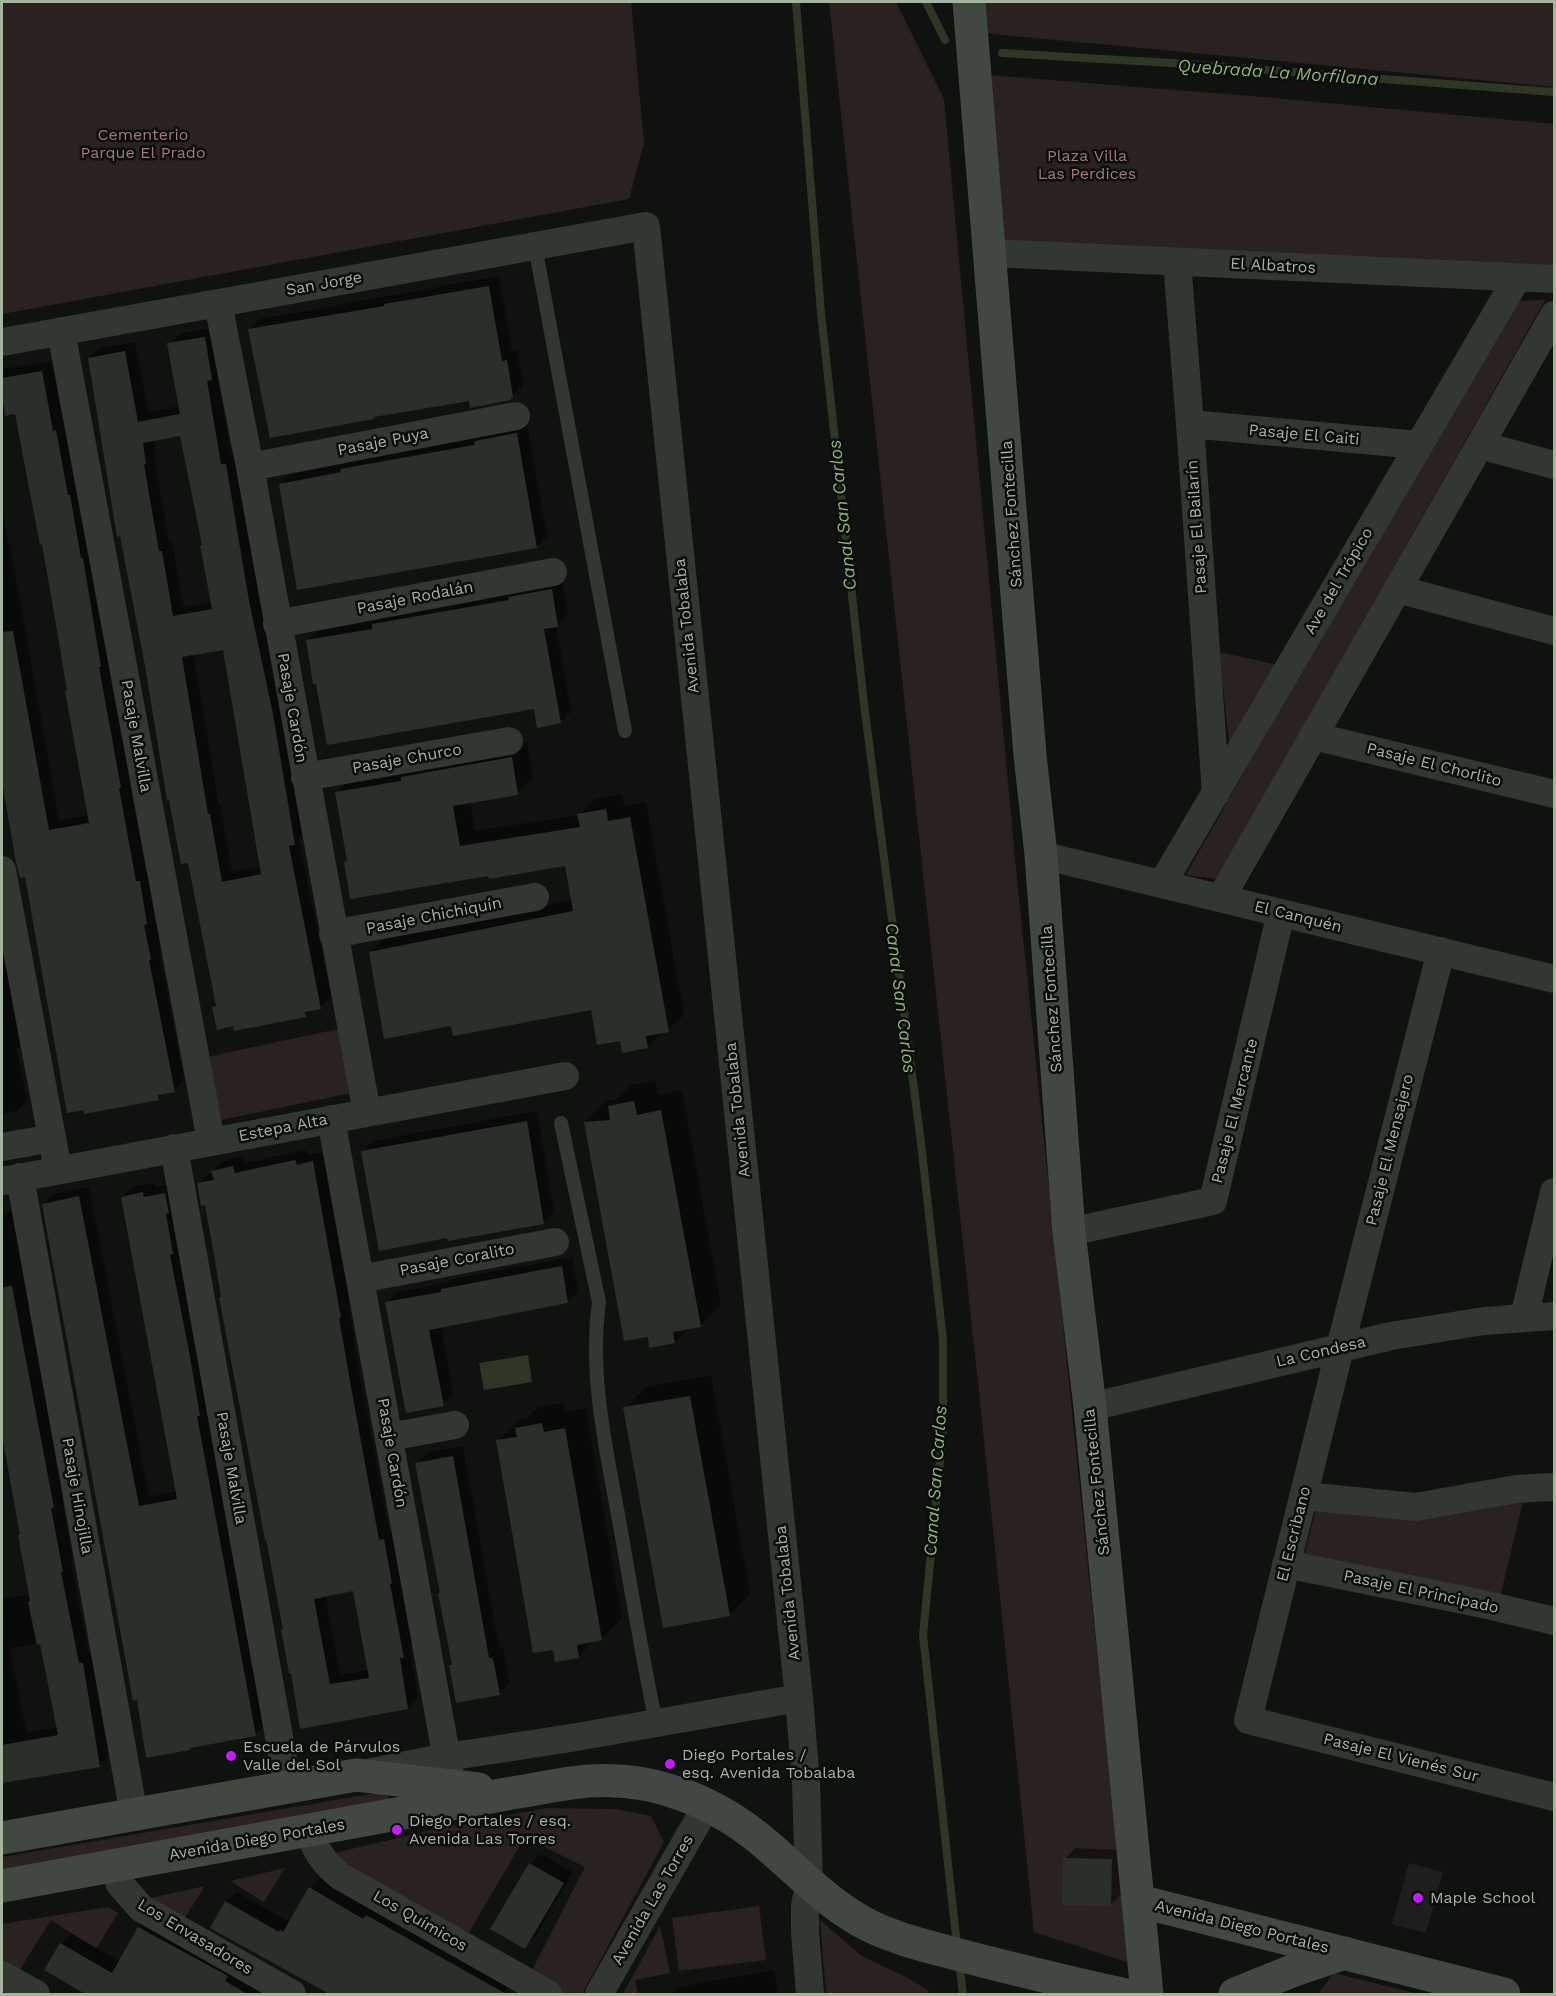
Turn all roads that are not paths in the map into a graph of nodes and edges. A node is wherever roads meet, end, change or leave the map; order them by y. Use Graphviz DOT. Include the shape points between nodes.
graph roads {
  1 [pos="969,2"];
  2 [pos="646,226"];
  3 [pos="535,246"];
  4 [pos="991,253"];
  5 [pos="1177,262"];
  6 [pos="1517,278"];
  7 [pos="1554,279"];
  8 [pos="218,303"];
  9 [pos="1554,315"];
  10 [pos="62,331"];
  11 [pos="2,342"];
  12 [pos="516,416"];
  13 [pos="1190,424"];
  14 [pos="1418,445"];
  15 [pos="1480,445"];
  16 [pos="1554,465"];
  17 [pos="250,467"];
  18 [pos="553,572"];
  19 [pos="1397,589"];
  20 [pos="277,624"];
  21 [pos="1554,631"];
  22 [pos="625,731"];
  23 [pos="1314,736"];
  24 [pos="509,741"];
  25 [pos="305,777"];
  26 [pos="1216,793"];
  27 [pos="1554,794"];
  28 [pos="1041,855"];
  29 [pos="2,870"];
  30 [pos="1162,884"];
  31 [pos="535,897"];
  32 [pos="1221,898"];
  33 [pos="1281,913"];
  34 [pos="333,934"];
  35 [pos="1441,951"];
  36 [pos="1554,979"];
  37 [pos="565,1076"];
  38 [pos="367,1113"];
  39 [pos="331,1119"];
  40 [pos="561,1123"];
  41 [pos="52,1138"];
  42 [pos="211,1142"];
  43 [pos="2,1147"];
  44 [pos="174,1148"];
  45 [pos="58,1170"];
  46 [pos="11,1179"];
  47 [pos="1554,1192"];
  48 [pos="1069,1232"];
  49 [pos="555,1242"];
  50 [pos="360,1279"];
  51 [pos="1554,1316"];
  52 [pos="1524,1317"];
  53 [pos="1340,1348"];
  54 [pos="1090,1407"];
  55 [pos="455,1425"];
  56 [pos="389,1437"];
  57 [pos="1554,1487"];
  58 [pos="1303,1496"];
  59 [pos="1286,1564"];
  60 [pos="1554,1622"];
  61 [pos="799,1698"];
  62 [pos="1248,1720"];
  63 [pos="656,1723"];
  64 [pos="450,1772"];
  65 [pos="356,1775"];
  66 [pos="409,1782"];
  67 [pos="288,1787"];
  68 [pos="512,1793"];
  69 [pos="1554,1797"];
  70 [pos="707,1805"];
  71 [pos="134,1815"];
  72 [pos="357,1822"];
  73 [pos="309,1831"];
  74 [pos="2,1838"];
  75 [pos="112,1866"];
  76 [pos="808,1884"];
  77 [pos="2,1886"];
  78 [pos="1139,1901"];
  79 [pos="1345,1953"];
  80 [pos="2,1975"];
  81 [pos="1282,1983"];
  82 [pos="36,1995"];
  83 [pos="292,1995"];
  84 [pos="548,1995"];
  85 [pos="599,1995"];
  86 [pos="810,1995"];
  87 [pos="1122,1995"];
  88 [pos="1147,1995"];
  89 [pos="1235,1995"];
  90 [pos="1504,1995"];
  1 -- 4 [label="street, Sánchez Fontecilla"];
  2 -- 3 [label="street, San Jorge"];
  2 -- 61 [label="street, Avenida Tobalaba"];
  3 -- 8 [label="street, San Jorge"];
  3 -- 22 [label="lane"];
  4 -- 5 [label="street, El Albatros"];
  4 -- 28 [label="street, Sánchez Fontecilla"];
  5 -- 6 [label="street, El Albatros"];
  5 -- 13 [label="street, Pasaje El Bailarín"];
  6 -- 7 [label="street, El Albatros"];
  6 -- 14 [label="street, Ave del Trópico"];
  8 -- 10 [label="street, San Jorge"];
  8 -- 17 [label="street, Pasaje Cardón"];
  9 -- 15 [label="street"];
  10 -- 11 [label="street, San Jorge"];
  10 -- 42 [label="street, Pasaje Malvilla"];
  12 -- 17 [label="street, Pasaje Puya"];
  13 -- 14 [label="street, Pasaje El Caiti"];
  13 -- 26 [label="street, Pasaje El Bailarín"];
  14 -- 26 [label="street, Ave del Trópico"];
  15 -- 16 [label="street"];
  15 -- 19 [label="street"];
  17 -- 20 [label="street, Pasaje Cardón"];
  18 -- 20 [label="street, Pasaje Rodalán"];
  19 -- 21 [label="street"];
  19 -- 23 [label="street"];
  20 -- 25 [label="street, Pasaje Cardón"];
  23 -- 27 [label="street, Pasaje El Chorlito"];
  23 -- 32 [label="street"];
  24 -- 25 [label="street, Pasaje Churco"];
  25 -- 34 [label="street, Pasaje Cardón"];
  26 -- 30 [label="street, Ave del Trópico"];
  28 -- 30 [label="street, El Canquén"];
  28 -- 48 [label="street, Sánchez Fontecilla"];
  29 -- 41 [label="street"];
  30 -- 32 [label="street, El Canquén"];
  31 -- 34 [label="street, Pasaje Chichiquín"];
  32 -- 33 [label="street, El Canquén"];
  33 -- 35 [label="street, El Canquén"];
  33 -- 48 [label="street, Pasaje El Mercante" via="1213,1201"];
  34 -- 38 [label="street, Pasaje Cardón"];
  35 -- 36 [label="street, El Canquén"];
  35 -- 53 [label="street, Pasaje El Mensajero"];
  37 -- 38 [label="street, Estepa Alta"];
  38 -- 39 [label="street, Estepa Alta"];
  39 -- 42 [label="street, Estepa Alta"];
  39 -- 50 [label="street, Pasaje Cardón"];
  40 -- 63 [label="lane" via="599,1302 595,1331 599,1410"];
  41 -- 43 [label="street"];
  41 -- 45 [label="street"];
  42 -- 44 [label="street, Estepa Alta"];
  44 -- 45 [label="street, Estepa Alta"];
  44 -- 67 [label="street, Pasaje Malvilla"];
  45 -- 46 [label="street, Estepa Alta"];
  46 -- 71 [label="street, Pasaje Hinojilla"];
  47 -- 52 [label="street"];
  48 -- 54 [label="street, Sánchez Fontecilla"];
  49 -- 50 [label="street, Pasaje Coralito"];
  50 -- 56 [label="street, Pasaje Cardón"];
  51 -- 52 [label="street, La Condesa"];
  52 -- 53 [label="street, La Condesa" via="1443,1327"];
  53 -- 54 [label="street, La Condesa"];
  53 -- 58 [label="street, El Escribano"];
  54 -- 78 [label="street, Sánchez Fontecilla"];
  55 -- 56 [label="street"];
  56 -- 64 [label="street, Pasaje Cardón"];
  57 -- 58 [label="street" via="1516,1489 1416,1507"];
  58 -- 59 [label="street, El Escribano"];
  59 -- 60 [label="street, Pasaje El Principado"];
  59 -- 62 [label="street, El Escribano"];
  61 -- 63 [label="street, Avenida Diego Portales"];
  61 -- 76 [label="street, Avenida Tobalaba"];
  62 -- 69 [label="street, Pasaje El Vienés Sur"];
  63 -- 64 [label="street, Avenida Diego Portales"];
  64 -- 65 [label="street, Avenida Diego Portales"];
  64 -- 66 [label="street, Avenida Diego Portales"];
  64 -- 68 [label="street, Avenida Diego Portales"];
  65 -- 66 [label="street, Avenida Diego Portales"];
  65 -- 67 [label="street, Avenida Diego Portales"];
  66 -- 72 [label="street" via="402,1800 393,1809"];
  67 -- 71 [label="street, Avenida Diego Portales"];
  68 -- 70 [label="street, Avenida Diego Portales" via="612,1781 663,1788"];
  68 -- 72 [label="street, Avenida Diego Portales"];
  70 -- 76 [label="street, Avenida Diego Portales" via="756,1835"];
  70 -- 85 [label="street, Avenida Las Torres"];
  71 -- 74 [label="street, Avenida Diego Portales"];
  72 -- 73 [label="street, Avenida Diego Portales"];
  73 -- 75 [label="street, Avenida Diego Portales"];
  73 -- 84 [label="street, Los Químicos" via="321,1858 340,1876"];
  75 -- 77 [label="street, Avenida Diego Portales"];
  75 -- 83 [label="street, Los Envasadores" via="131,1899 146,1912"];
  76 -- 86 [label="street, Avenida Tobalaba" via="805,1932"];
  76 -- 87 [label="street, Avenida Diego Portales" via="863,1922 897,1937"];
  78 -- 79 [label="street, Avenida Diego Portales"];
  78 -- 88 [label="street, Sánchez Fontecilla"];
  79 -- 81 [label="street, Avenida Diego Portales"];
  79 -- 90 [label="street, Avenida Diego Portales"];
  80 -- 82 [label="street"];
  81 -- 89 [label="street, Avenida Diego Portales"];
}
